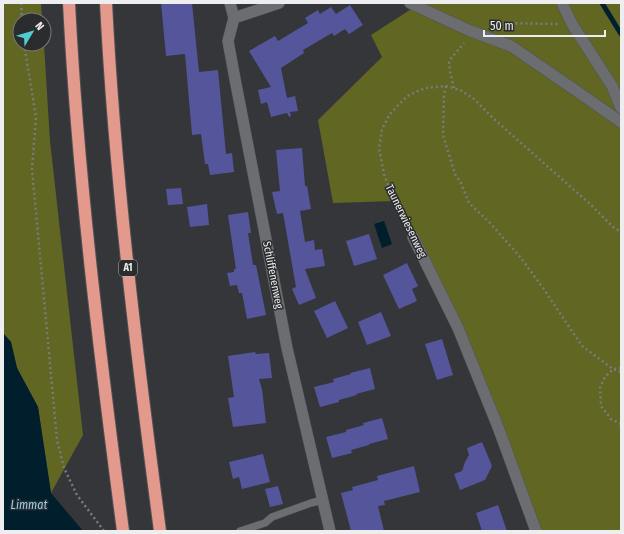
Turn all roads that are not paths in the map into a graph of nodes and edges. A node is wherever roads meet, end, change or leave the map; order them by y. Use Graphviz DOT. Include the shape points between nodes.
graph roads {
  1 [pos="69,3"];
  2 [pos="106,3"];
  3 [pos="230,3"];
  4 [pos="279,3"];
  5 [pos="562,3"];
  6 [pos="413,4"];
  7 [pos="234,18"];
  8 [pos="621,108"];
  9 [pos="621,122"];
  10 [pos="413,237"];
  11 [pos="323,500"];
  12 [pos="123,531"];
  13 [pos="160,531"];
  14 [pos="240,531"];
  15 [pos="330,531"];
  16 [pos="536,531"];
  1 -- 12 [label="highway" via="88,244"];
  2 -- 13 [label="highway, A1" via="133,320"];
  3 -- 7 [label="street, Schliffenenweg"];
  4 -- 7 [label="street"];
  5 -- 8 [label="street" via="572,24 612,86"];
  6 -- 9 [label="street" via="511,46"];
  7 -- 11 [label="street, Schliffenenweg" via="228,41 235,79 287,348"];
  10 -- 16 [label="street, Taunerwiesenweg" via="458,328"];
  11 -- 14 [label="lane"];
  11 -- 15 [label="street, Schliffenenweg"];
}
